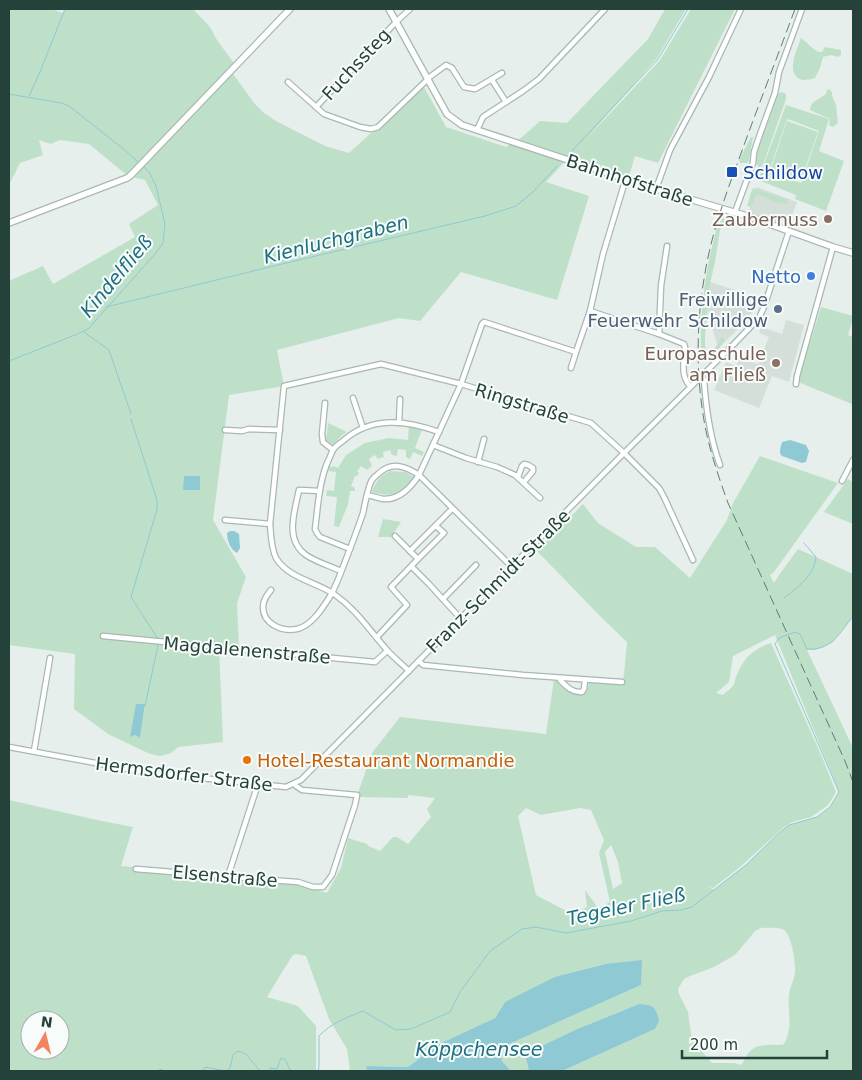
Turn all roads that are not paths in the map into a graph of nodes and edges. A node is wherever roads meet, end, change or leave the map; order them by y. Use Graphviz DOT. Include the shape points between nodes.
graph roads {
  1 [pos="290,9"];
  2 [pos="389,9"];
  3 [pos="410,9"];
  4 [pos="605,9"];
  5 [pos="740,9"];
  6 [pos="802,9"];
  7 [pos="397,21"];
  8 [pos="502,74"];
  9 [pos="428,79"];
  10 [pos="492,80"];
  11 [pos="288,82"];
  12 [pos="506,102"];
  13 [pos="316,107"];
  14 [pos="477,130"];
  15 [pos="626,178"];
  16 [pos="656,188"];
  17 [pos="735,212"];
  18 [pos="9,223"];
  19 [pos="789,231"];
  20 [pos="667,246"];
  21 [pos="833,247"];
  22 [pos="853,253"];
  23 [pos="590,310"];
  24 [pos="659,334"];
  25 [pos="576,352"];
  26 [pos="571,368"];
  27 [pos="701,376"];
  28 [pos="461,384"];
  29 [pos="796,384"];
  30 [pos="690,386"];
  31 [pos="353,398"];
  32 [pos="400,399"];
  33 [pos="325,403"];
  34 [pos="399,423"];
  35 [pos="363,428"];
  36 [pos="225,430"];
  37 [pos="280,430"];
  38 [pos="439,432"];
  39 [pos="484,439"];
  40 [pos="433,445"];
  41 [pos="333,450"];
  42 [pos="624,453"];
  43 [pos="853,460"];
  44 [pos="478,462"];
  45 [pos="720,465"];
  46 [pos="419,475"];
  47 [pos="518,477"];
  48 [pos="842,481"];
  49 [pos="524,482"];
  50 [pos="320,491"];
  51 [pos="367,495"];
  52 [pos="540,498"];
  53 [pos="452,509"];
  54 [pos="225,520"];
  55 [pos="270,524"];
  56 [pos="436,526"];
  57 [pos="396,536"];
  58 [pos="350,549"];
  59 [pos="410,551"];
  60 [pos="418,559"];
  61 [pos="693,560"];
  62 [pos="476,566"];
  63 [pos="412,567"];
  64 [pos="512,567"];
  65 [pos="341,571"];
  66 [pos="271,590"];
  67 [pos="332,593"];
  68 [pos="443,599"];
  69 [pos="461,619"];
  70 [pos="103,636"];
  71 [pos="377,637"];
  72 [pos="387,651"];
  73 [pos="50,658"];
  74 [pos="419,661"];
  75 [pos="409,671"];
  76 [pos="560,678"];
  77 [pos="585,680"];
  78 [pos="622,682"];
  79 [pos="9,747"];
  80 [pos="34,751"];
  81 [pos="257,784"];
  82 [pos="294,784"];
  83 [pos="136,869"];
  84 [pos="228,876"];
  85 [pos="313,887"];
  1 -- 18 [label="street" via="127,178"];
  2 -- 7 [label="street, Bahnhofstraße"];
  3 -- 7 [label="street, Fuchssteg"];
  4 -- 12 [label="street" via="539,79"];
  5 -- 16 [label="street" via="670,150"];
  6 -- 17 [label="street"];
  7 -- 9 [label="street, Bahnhofstraße"];
  7 -- 13 [label="street, Fuchssteg"];
  8 -- 10 [label="street"];
  9 -- 10 [label="street" via="446,65 452,68 466,88 475,89"];
  9 -- 13 [label="street" via="378,127 371,129 324,114"];
  9 -- 14 [label="street, Bahnhofstraße" via="447,114 462,125"];
  10 -- 12 [label="street"];
  11 -- 13 [label="street"];
  12 -- 14 [label="street" via="483,117"];
  14 -- 15 [label="street, Bahnhofstraße"];
  15 -- 16 [label="street, Bahnhofstraße"];
  15 -- 23 [label="street"];
  16 -- 17 [label="street, Bahnhofstraße"];
  17 -- 19 [label="street, Bahnhofstraße"];
  19 -- 21 [label="street, Bahnhofstraße"];
  19 -- 27 [label="street, Franz-Schmidt-Straße" via="759,318"];
  20 -- 24 [label="street" via="660,286"];
  21 -- 22 [label="street, Bahnhofstraße"];
  21 -- 29 [label="street"];
  23 -- 24 [label="street"];
  23 -- 25 [label="street"];
  24 -- 30 [label="street" via="684,344 683,374"];
  25 -- 26 [label="street"];
  25 -- 28 [label="street" via="484,322"];
  27 -- 30 [label="street, Franz-Schmidt-Straße"];
  27 -- 45 [label="street" via="708,421"];
  28 -- 37 [label="street, Ringstraße" via="381,364 284,386"];
  28 -- 38 [label="street"];
  28 -- 42 [label="street, Ringstraße" via="591,423"];
  30 -- 42 [label="street, Franz-Schmidt-Straße"];
  31 -- 35 [label="street"];
  32 -- 34 [label="street"];
  33 -- 41 [label="street" via="323,442"];
  34 -- 35 [label="street"];
  34 -- 38 [label="street"];
  35 -- 41 [label="street"];
  36 -- 37 [label="street"];
  37 -- 55 [label="street"];
  38 -- 40 [label="street"];
  39 -- 44 [label="street"];
  40 -- 44 [label="street"];
  40 -- 46 [label="street"];
  41 -- 50 [label="street" via="324,470"];
  42 -- 61 [label="street, Ringstraße" via="659,488"];
  42 -- 64 [label="street, Franz-Schmidt-Straße"];
  43 -- 48 [label="street"];
  44 -- 47 [label="street"];
  46 -- 51 [label="street" via="412,486 397,497 384,499"];
  46 -- 51 [label="street" via="407,468 394,466 382,470 372,480"];
  46 -- 53 [label="street"];
  47 -- 49 [label="street"];
  47 -- 49 [label="street" via="524,464 532,466 533,471"];
  49 -- 52 [label="street"];
  50 -- 58 [label="street" via="317,533"];
  50 -- 65 [label="street" via="299,490 292,531 294,540 306,555"];
  51 -- 58 [label="street"];
  53 -- 56 [label="street"];
  53 -- 64 [label="street"];
  54 -- 55 [label="street"];
  55 -- 67 [label="street" via="276,557 287,570"];
  56 -- 59 [label="street"];
  56 -- 60 [label="street" via="444,534"];
  57 -- 59 [label="street"];
  58 -- 65 [label="street"];
  59 -- 60 [label="street"];
  60 -- 63 [label="street"];
  62 -- 68 [label="street"];
  63 -- 68 [label="street"];
  63 -- 71 [label="street" via="391,586 407,605"];
  64 -- 69 [label="street, Franz-Schmidt-Straße"];
  65 -- 67 [label="street"];
  66 -- 67 [label="street" via="263,607 271,624 282,629 297,629 307,624 321,611"];
  67 -- 71 [label="street" via="351,607"];
  68 -- 69 [label="street"];
  69 -- 74 [label="street, Franz-Schmidt-Straße"];
  70 -- 72 [label="street, Magdalenenstraße" via="375,662"];
  71 -- 72 [label="street"];
  72 -- 75 [label="street"];
  73 -- 80 [label="street"];
  74 -- 75 [label="street, Franz-Schmidt-Straße"];
  74 -- 76 [label="street" via="423,665"];
  75 -- 82 [label="street, Franz-Schmidt-Straße"];
  76 -- 77 [label="street"];
  76 -- 77 [label="street" via="577,692 582,692"];
  77 -- 78 [label="street"];
  79 -- 80 [label="street, Hermsdorfer Straße"];
  80 -- 81 [label="street, Hermsdorfer Straße" via="144,772"];
  81 -- 82 [label="street, Hermsdorfer Straße" via="286,787"];
  81 -- 84 [label="street"];
  82 -- 85 [label="street, Hermsdorfer Straße" via="302,790 356,795 332,875 323,887"];
  83 -- 84 [label="street, Elsenstraße"];
  84 -- 85 [label="street, Elsenstraße" via="298,882"];
}
